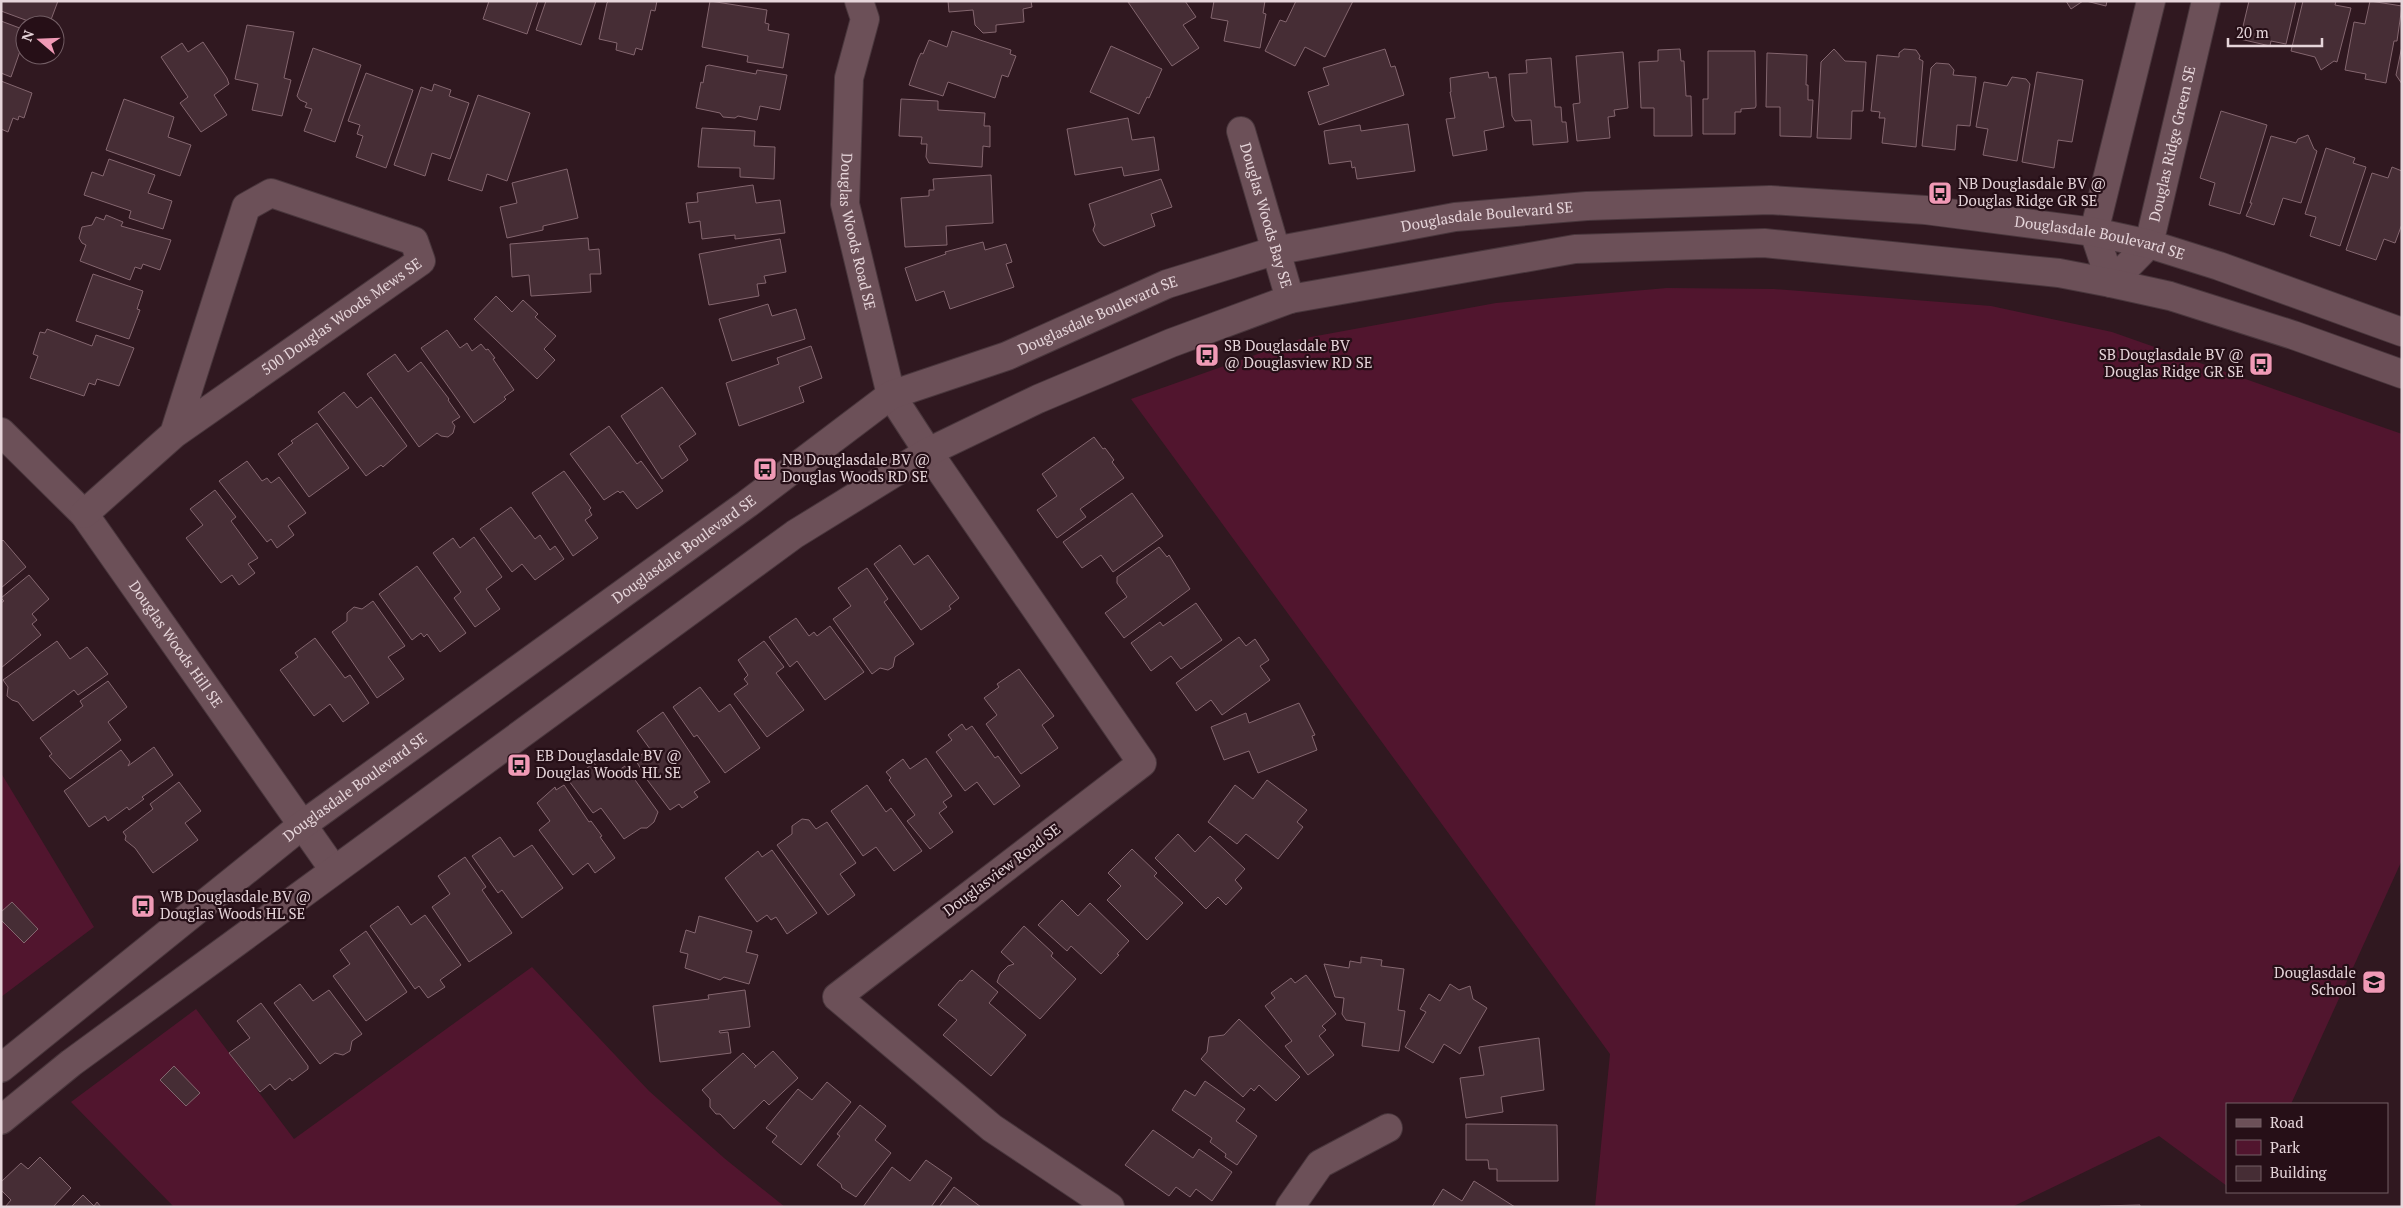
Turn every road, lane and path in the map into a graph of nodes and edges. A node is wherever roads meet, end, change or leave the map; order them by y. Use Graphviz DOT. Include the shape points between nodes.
graph roads {
  1 [pos="859,1"];
  2 [pos="2151,1"];
  3 [pos="2206,1"];
  4 [pos="1240,131"];
  5 [pos="2094,232"];
  6 [pos="2149,244"];
  7 [pos="1274,251"];
  8 [pos="2111,283"];
  9 [pos="1290,299"];
  10 [pos="2402,332"];
  11 [pos="2402,374"];
  12 [pos="891,395"];
  13 [pos="1,432"];
  14 [pos="174,434"];
  15 [pos="928,452"];
  16 [pos="84,514"];
  17 [pos="302,826"];
  18 [pos="334,870"];
  19 [pos="1,1068"];
  20 [pos="1,1120"];
  21 [pos="1388,1128"];
  22 [pos="1110,1207"];
  23 [pos="1290,1207"];
  1 -- 12 [label="street, Douglas Woods Road SE" via="865,19 849,78 845,204"];
  2 -- 5 [label="street"];
  3 -- 6 [label="street, Douglas Ridge Green SE"];
  4 -- 7 [label="street, Douglas Woods Bay SE"];
  5 -- 6 [label="street, Douglasdale Boulevard SE"];
  5 -- 7 [label="street, Douglasdale Boulevard SE" via="1925,210 1770,200 1587,206 1455,217"];
  5 -- 8 [label="street"];
  6 -- 8 [label="street, Douglas Ridge Green SE"];
  6 -- 10 [label="street, Douglasdale Boulevard SE" via="2220,266"];
  7 -- 9 [label="street, Douglas Woods Bay SE"];
  7 -- 12 [label="street, Douglasdale Boulevard SE" via="1167,284 1007,356"];
  8 -- 9 [label="street" via="2049,272 1764,242 1575,248"];
  8 -- 11 [label="street" via="2170,296"];
  9 -- 15 [label="street" via="1235,317 1038,399"];
  12 -- 15 [label="street, Douglas Woods Road SE"];
  12 -- 17 [label="street, Douglasdale Boulevard SE" via="747,504"];
  13 -- 16 [label="street, Douglas Woods Hill SE"];
  14 -- 14 [label="street, 500 Douglas Woods Mews SE" via="421,261 414,241 271,193 246,207"];
  14 -- 16 [label="street, 500 Douglas Woods Mews SE"];
  15 -- 18 [label="street" via="796,534"];
  15 -- 22 [label="street, Douglasview Road SE" via="1142,763 837,997 992,1128"];
  16 -- 17 [label="street, Douglas Woods Hill SE"];
  17 -- 18 [label="street, Douglas Woods Hill SE"];
  17 -- 19 [label="street, Douglasdale Boulevard SE"];
  18 -- 20 [label="street" via="71,1063"];
  21 -- 23 [label="street" via="1320,1164"];
}
